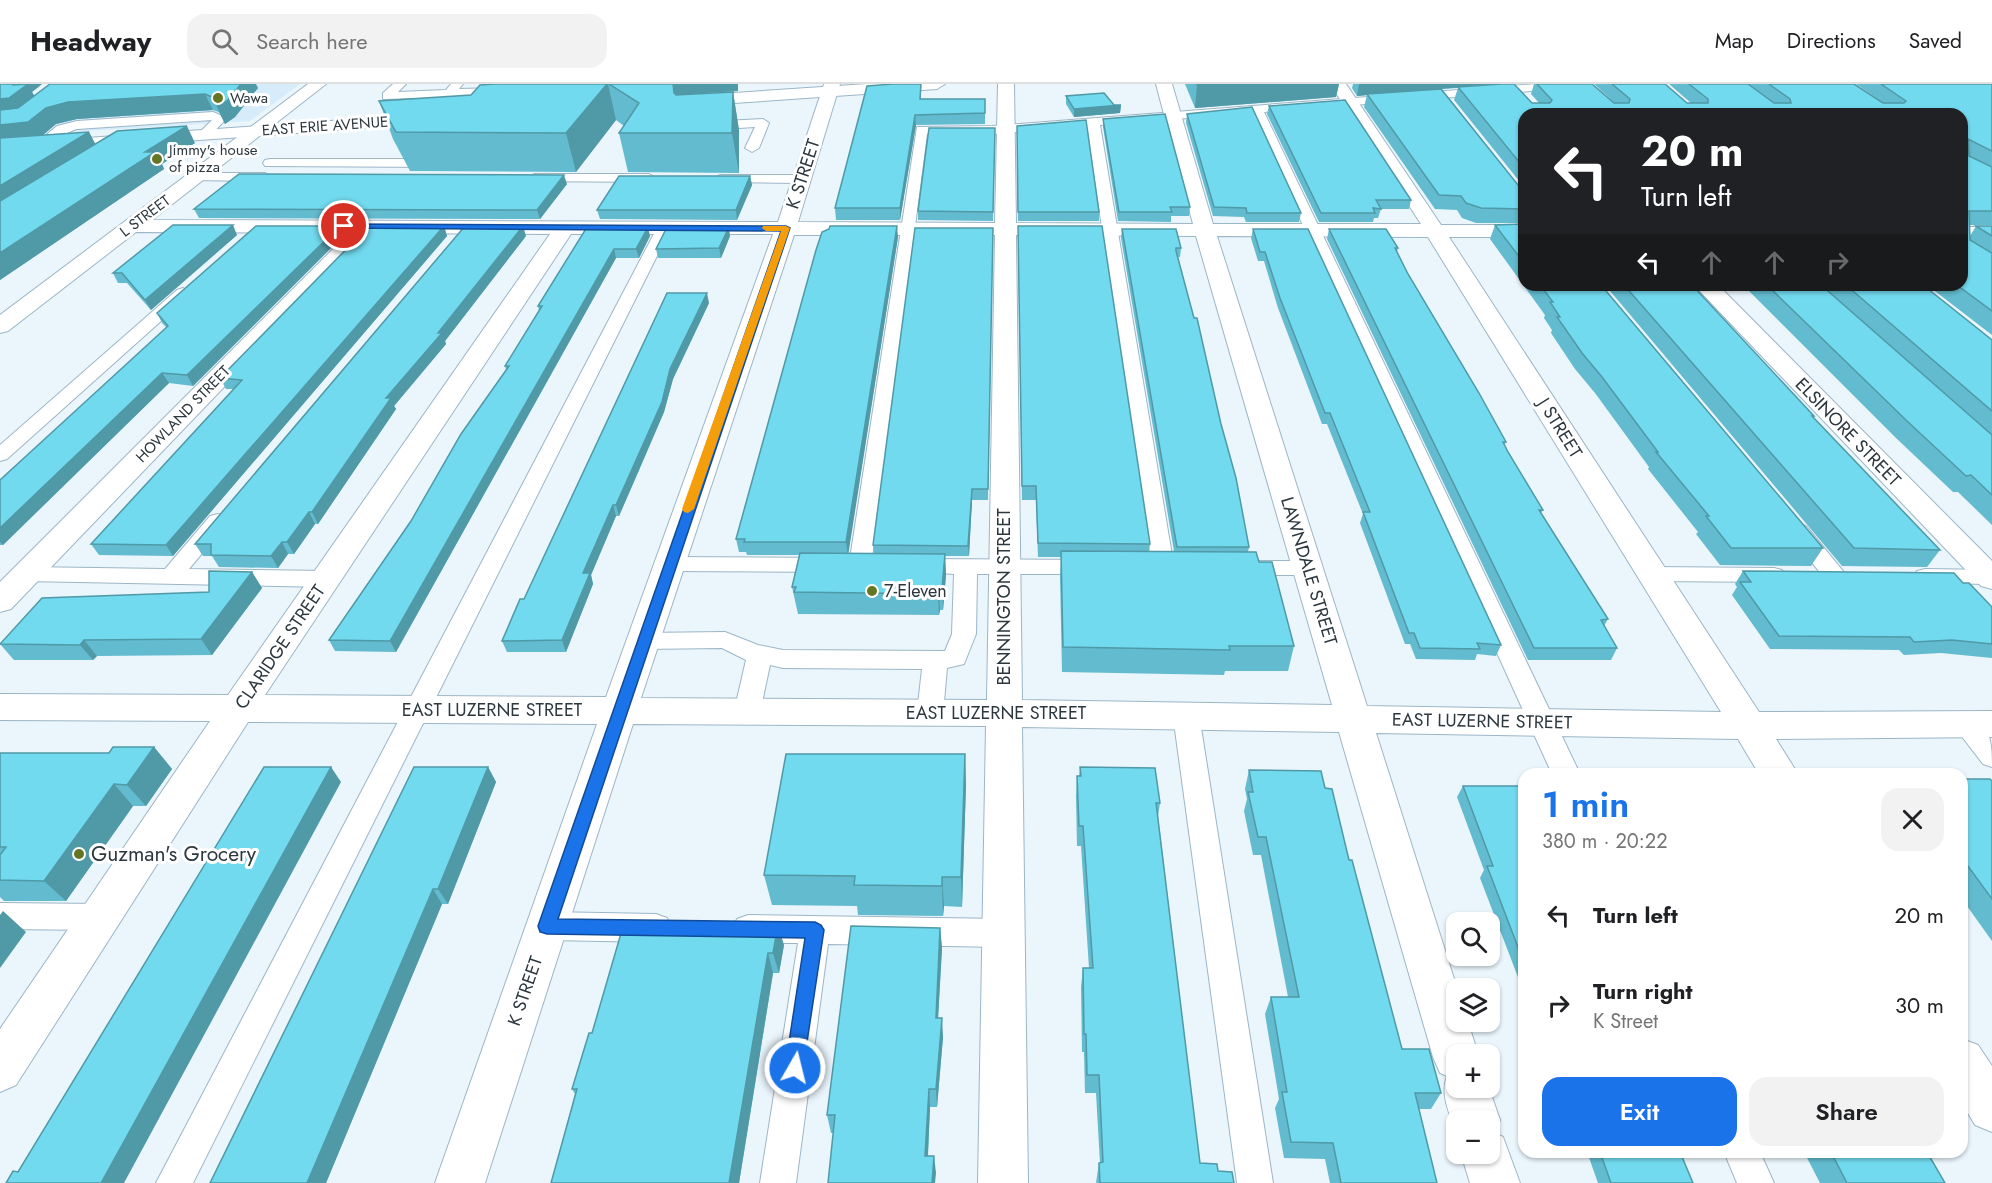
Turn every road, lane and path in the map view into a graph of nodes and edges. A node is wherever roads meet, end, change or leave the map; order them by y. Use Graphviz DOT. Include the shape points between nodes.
graph roads {
  1 [pos="318,84"];
  2 [pos="400,84"];
  3 [pos="937,84"];
  4 [pos="1006,84"];
  5 [pos="1164,84"];
  6 [pos="887,86"];
  7 [pos="1586,86"];
  8 [pos="1511,87"];
  9 [pos="453,88"];
  10 [pos="503,88"];
  11 [pos="831,88"];
  12 [pos="1344,93"];
  13 [pos="1442,95"];
  14 [pos="487,105"];
  15 [pos="682,106"];
  16 [pos="1530,106"];
  17 [pos="1256,109"];
  18 [pos="1456,112"];
  19 [pos="1172,116"];
  20 [pos="454,117"];
  21 [pos="1093,122"];
  22 [pos="698,126"];
  23 [pos="1005,129"];
  24 [pos="256,131"];
  25 [pos="203,135"];
  26 [pos="122,141"];
  27 [pos="40,146"];
  28 [pos="752,148"];
  29 [pos="3,150"];
  30 [pos="99,156"];
  31 [pos="270,163"];
  32 [pos="453,163"];
  33 [pos="801,168"];
  34 [pos="196,177"];
  35 [pos="279,177"];
  36 [pos="518,178"];
  37 [pos="660,178"];
  38 [pos="707,179"];
  39 [pos="132,226"];
  40 [pos="259,226"];
  41 [pos="366,227"];
  42 [pos="465,227"];
  43 [pos="565,227"];
  44 [pos="664,228"];
  45 [pos="786,228"];
  46 [pos="908,229"];
  47 [pos="1004,229"];
  48 [pos="1110,230"];
  49 [pos="1205,230"];
  50 [pos="1312,230"];
  51 [pos="1435,231"];
  52 [pos="1518,231"];
  53 [pos="1992,233"];
  54 [pos="241,242"];
  55 [pos="1968,242"];
  56 [pos="449,245"];
  57 [pos="196,281"];
  58 [pos="1711,291"];
  59 [pos="0,326"];
  60 [pos="0,455"];
  61 [pos="233,503"];
  62 [pos="1790,521"];
  63 [pos="670,564"];
  64 [pos="860,565"];
  65 [pos="966,566"];
  66 [pos="1004,566"];
  67 [pos="1118,567"];
  68 [pos="1140,567"];
  69 [pos="1218,567"];
  70 [pos="1308,568"];
  71 [pos="26,574"];
  72 [pos="1652,574"];
  73 [pos="171,576"];
  74 [pos="1835,576"];
  75 [pos="1859,576"];
  76 [pos="1907,576"];
  77 [pos="1992,577"];
  78 [pos="326,579"];
  79 [pos="0,601"];
  80 [pos="643,641"];
  81 [pos="760,654"];
  82 [pos="935,660"];
  83 [pos="0,707"];
  84 [pos="238,708"];
  85 [pos="417,710"];
  86 [pos="619,711"];
  87 [pos="747,711"];
  88 [pos="930,713"];
  89 [pos="1004,713"];
  90 [pos="1186,715"];
  91 [pos="1353,718"];
  92 [pos="1541,722"];
  93 [pos="1979,724"];
  94 [pos="1749,726"];
  95 [pos="1992,757"];
  96 [pos="1563,768"];
  97 [pos="1775,768"];
  98 [pos="0,916"];
  99 [pos="101,917"];
  100 [pos="547,926"];
  101 [pos="681,928"];
  102 [pos="726,929"];
  103 [pos="815,930"];
  104 [pos="1003,933"];
  105 [pos="1452,1044"];
  106 [pos="0,1069"];
  107 [pos="1968,1070"];
  108 [pos="1992,1108"];
  109 [pos="1745,1158"];
  110 [pos="1489,1164"];
  111 [pos="174,1183"];
  112 [pos="460,1183"];
  113 [pos="778,1183"];
  114 [pos="1003,1183"];
  115 [pos="1255,1183"];
  116 [pos="1495,1183"];
  117 [pos="1756,1183"];
  1 -- 24 [label="street, L STREET"];
  2 -- 9 [label="lane" via="387,96"];
  3 -- 6 [label="street"];
  4 -- 23 [label="street, BENNINGTON STREET"];
  5 -- 19 [label="street, LAWNDALE STREET"];
  6 -- 11 [label="street"];
  7 -- 8 [label="lane"];
  8 -- 13 [label="lane"];
  8 -- 16 [label="street"];
  9 -- 10 [label="lane"];
  10 -- 14 [label="lane"];
  11 -- 15 [label="street"];
  11 -- 33 [label="street, K STREET"];
  12 -- 13 [label="lane"];
  12 -- 17 [label="lane"];
  12 -- 51 [label="street, J STREET"];
  13 -- 18 [label="lane"];
  17 -- 19 [label="lane"];
  17 -- 50 [label="lane"];
  19 -- 21 [label="lane"];
  19 -- 49 [label="street, LAWNDALE STREET"];
  20 -- 24 [label="street, EAST ERIE AVENUE"];
  21 -- 23 [label="lane"];
  21 -- 48 [label="lane"];
  22 -- 28 [label="lane" via="764,123"];
  23 -- 46 [label="lane" via="921,130"];
  23 -- 47 [label="street, BENNINGTON STREET"];
  24 -- 25 [label="street, EAST ERIE AVENUE"];
  24 -- 34 [label="street, L STREET"];
  25 -- 26 [label="street, EAST ERIE AVENUE"];
  25 -- 27 [label="lane" via="221,118 76,125 61,129"];
  26 -- 27 [label="street, EAST ERIE AVENUE"];
  26 -- 30 [label="lane"];
  27 -- 29 [label="street, EAST ERIE AVENUE"];
  31 -- 32 [label="lane"];
  33 -- 38 [label="lane"];
  33 -- 45 [label="street, K STREET"];
  34 -- 35 [label="lane"];
  34 -- 39 [label="street, L STREET"];
  36 -- 37 [label="lane"];
  39 -- 40 [label="street"];
  39 -- 59 [label="street, L STREET"];
  40 -- 41 [label="street"];
  40 -- 54 [label="lane"];
  41 -- 42 [label="street"];
  41 -- 71 [label="street, HOWLAND STREET"];
  42 -- 43 [label="street"];
  42 -- 56 [label="lane"];
  43 -- 44 [label="street"];
  43 -- 78 [label="street, CLARIDGE STREET"];
  44 -- 45 [label="street"];
  44 -- 85 [label="lane"];
  45 -- 46 [label="street"];
  45 -- 63 [label="street, K STREET"];
  46 -- 47 [label="street"];
  46 -- 64 [label="lane"];
  47 -- 48 [label="street"];
  47 -- 66 [label="street, BENNINGTON STREET"];
  48 -- 49 [label="street"];
  48 -- 68 [label="lane" via="1174,567"];
  49 -- 50 [label="street"];
  49 -- 70 [label="street, LAWNDALE STREET"];
  50 -- 51 [label="street"];
  50 -- 92 [label="lane"];
  51 -- 52 [label="street"];
  51 -- 72 [label="street, J STREET"];
  53 -- 55 [label="street"];
  57 -- 60 [label="lane"];
  58 -- 77 [label="street, ELSINORE STREET"];
  61 -- 73 [label="lane"];
  62 -- 74 [label="lane"];
  63 -- 64 [label="lane"];
  63 -- 80 [label="street, K STREET"];
  64 -- 65 [label="lane"];
  65 -- 66 [label="lane"];
  65 -- 82 [label="lane" via="964,634 955,658"];
  66 -- 67 [label="lane"];
  66 -- 89 [label="street, BENNINGTON STREET"];
  69 -- 70 [label="lane"];
  70 -- 91 [label="street, LAWNDALE STREET"];
  71 -- 73 [label="lane"];
  71 -- 79 [label="street, HOWLAND STREET"];
  72 -- 74 [label="lane"];
  72 -- 94 [label="street, J STREET"];
  73 -- 78 [label="lane"];
  74 -- 75 [label="lane"];
  76 -- 77 [label="lane"];
  78 -- 84 [label="street, CLARIDGE STREET"];
  80 -- 81 [label="lane" via="725,640"];
  80 -- 86 [label="street, K STREET"];
  81 -- 82 [label="lane" via="783,659"];
  81 -- 87 [label="lane"];
  82 -- 88 [label="lane"];
  83 -- 84 [label="street, EAST LUZERNE STREET"];
  84 -- 85 [label="street, EAST LUZERNE STREET"];
  84 -- 99 [label="street, CLARIDGE STREET"];
  85 -- 86 [label="street, EAST LUZERNE STREET"];
  85 -- 111 [label="lane"];
  86 -- 87 [label="street, EAST LUZERNE STREET"];
  86 -- 100 [label="street, K STREET"];
  87 -- 88 [label="street, EAST LUZERNE STREET"];
  88 -- 89 [label="street, EAST LUZERNE STREET"];
  89 -- 90 [label="street, EAST LUZERNE STREET"];
  89 -- 104 [label="street, BENNINGTON STREET"];
  90 -- 91 [label="street, EAST LUZERNE STREET"];
  90 -- 115 [label="lane"];
  91 -- 92 [label="street, EAST LUZERNE STREET"];
  91 -- 105 [label="street, LAWNDALE STREET"];
  92 -- 94 [label="street, EAST LUZERNE STREET"];
  92 -- 96 [label="lane"];
  93 -- 94 [label="street, EAST LUZERNE STREET"];
  93 -- 95 [label="lane"];
  94 -- 97 [label="street, J STREET"];
  98 -- 99 [label="lane"];
  99 -- 106 [label="street, CLARIDGE STREET"];
  100 -- 101 [label="lane"];
  100 -- 112 [label="street, K STREET"];
  102 -- 103 [label="lane"];
  103 -- 104 [label="lane"];
  103 -- 113 [label="lane"];
  104 -- 114 [label="street, BENNINGTON STREET"];
  107 -- 108 [label="street"];
  109 -- 117 [label="lane"];
  110 -- 116 [label="street"];
}
